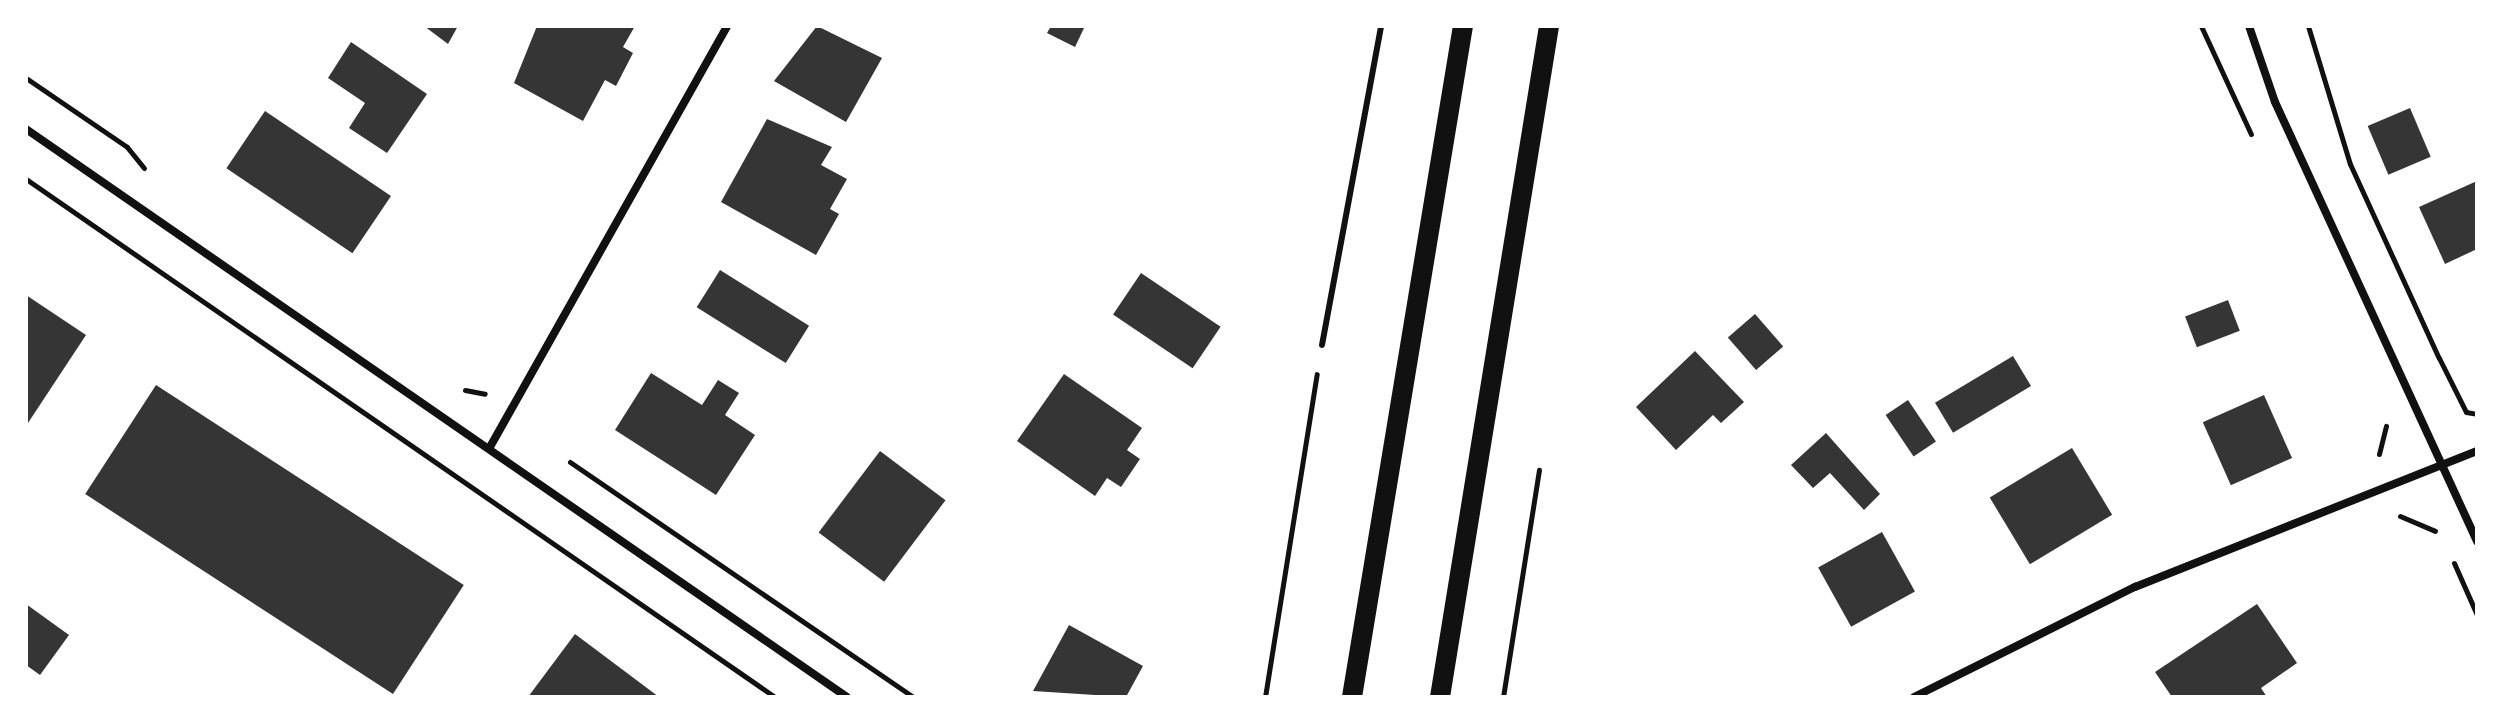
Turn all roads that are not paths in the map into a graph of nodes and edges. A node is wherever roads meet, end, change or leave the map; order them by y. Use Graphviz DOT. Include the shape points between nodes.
graph roads {
  1 [pos="727,26"];
  2 [pos="1381,26"];
  3 [pos="1463,26"];
  4 [pos="1549,26"];
  5 [pos="2249,26"];
  6 [pos="26,129"];
  7 [pos="1322,345"];
  8 [pos="490,447"];
  9 [pos="2477,451"];
  10 [pos="2444,466"];
  11 [pos="2477,542"];
  12 [pos="847,697"];
  13 [pos="1352,697"];
  14 [pos="1440,697"];
  15 [pos="1914,697"];
  1 -- 8 [label="street"];
  2 -- 7 [label="lane"];
  3 -- 13 [label="main road"];
  4 -- 14 [label="main road"];
  5 -- 10 [label="street" via="2275,102"];
  6 -- 8 [label="street"];
  8 -- 12 [label="street"];
  9 -- 10 [label="street"];
  10 -- 11 [label="street"];
  10 -- 15 [label="street" via="2135,587"];
}
